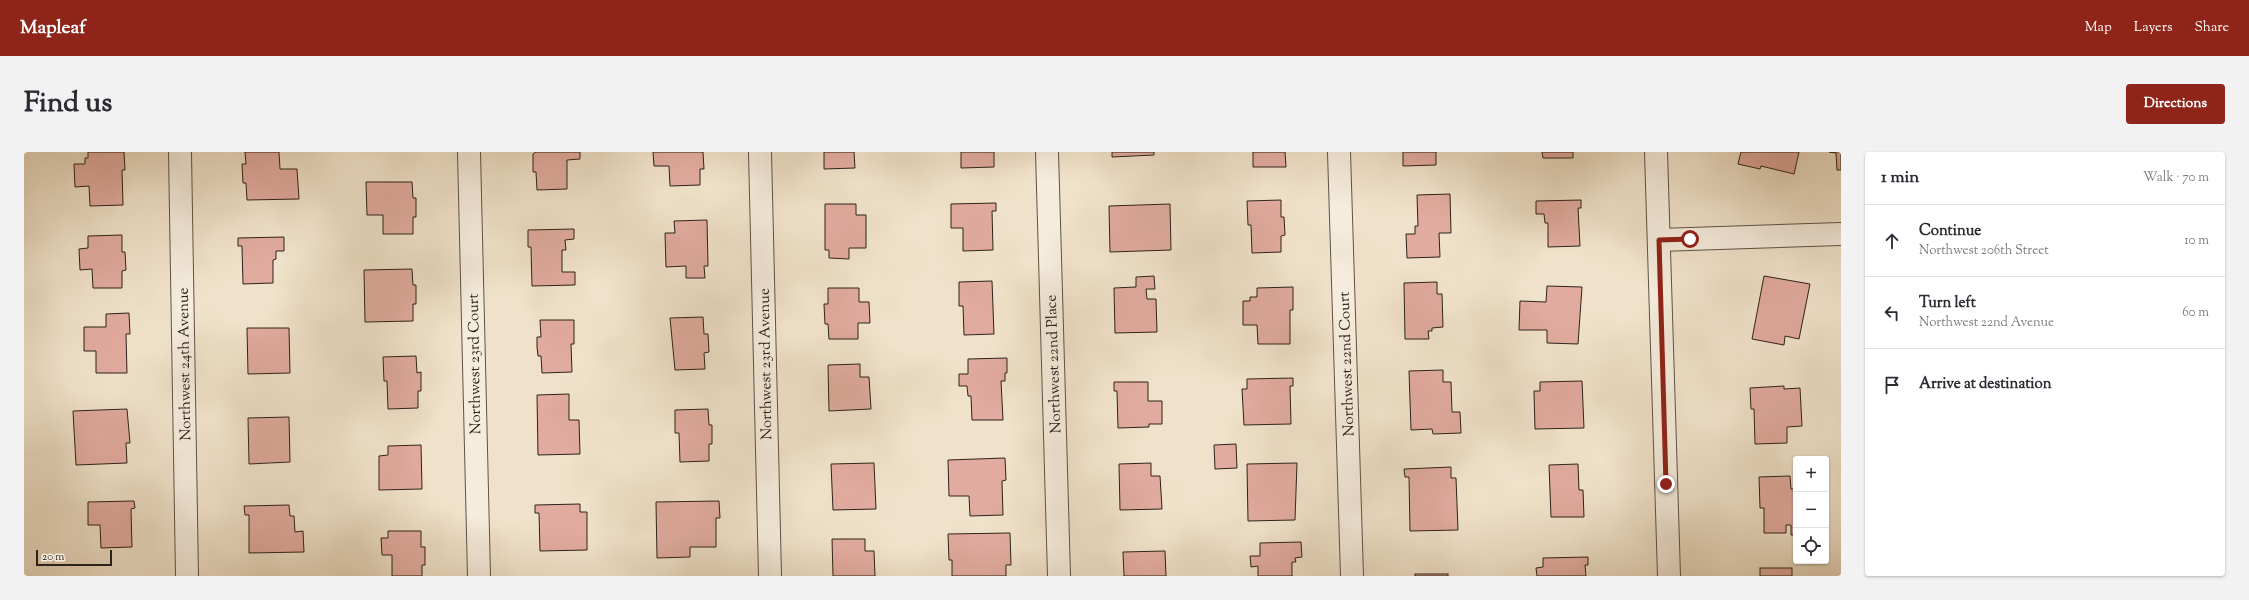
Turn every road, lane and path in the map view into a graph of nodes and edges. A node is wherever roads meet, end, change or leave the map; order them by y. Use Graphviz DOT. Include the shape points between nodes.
graph roads {
  1 [pos="180,152"];
  2 [pos="469,152"];
  3 [pos="760,152"];
  4 [pos="1047,152"];
  5 [pos="1339,152"];
  6 [pos="1656,152"];
  7 [pos="1841,234"];
  8 [pos="1659,240"];
  9 [pos="187,576"];
  10 [pos="479,576"];
  11 [pos="770,576"];
  12 [pos="1059,576"];
  13 [pos="1352,576"];
  14 [pos="1669,576"];
  1 -- 9 [label="street, Northwest 24th Avenue"];
  2 -- 10 [label="street, Northwest 23rd Court"];
  3 -- 11 [label="street, Northwest 23rd Avenue"];
  4 -- 12 [label="street, Northwest 22nd Place"];
  5 -- 13 [label="street, Northwest 22nd Court"];
  6 -- 8 [label="street"];
  7 -- 8 [label="street"];
  8 -- 14 [label="street"];
}
